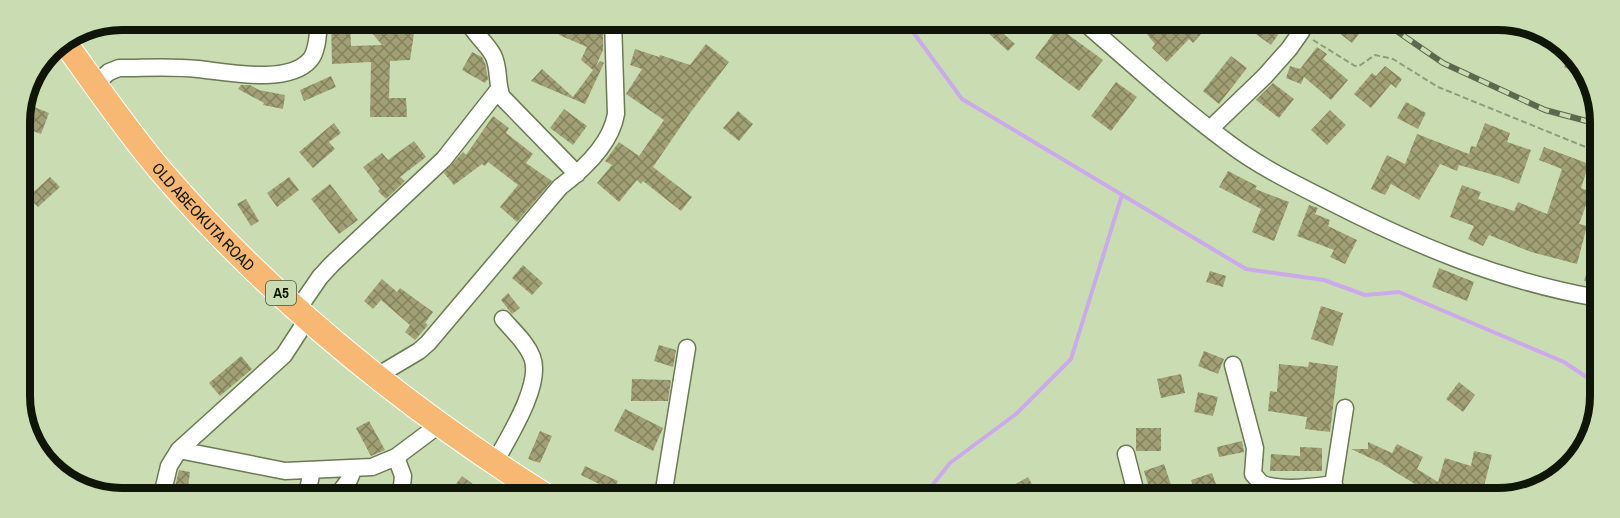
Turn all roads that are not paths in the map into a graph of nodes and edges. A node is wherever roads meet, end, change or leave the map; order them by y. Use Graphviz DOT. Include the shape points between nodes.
graph roads {
  1 [pos="318,30"];
  2 [pos="472,30"];
  3 [pos="614,30"];
  4 [pos="1093,30"];
  5 [pos="1296,30"];
  6 [pos="68,47"];
  7 [pos="95,84"];
  8 [pos="499,89"];
  9 [pos="1210,129"];
  10 [pos="577,174"];
  11 [pos="1589,297"];
  12 [pos="303,314"];
  13 [pos="503,319"];
  14 [pos="687,348"];
  15 [pos="1233,365"];
  16 [pos="376,376"];
  17 [pos="1345,408"];
  18 [pos="440,424"];
  19 [pos="179,450"];
  20 [pos="1126,454"];
  21 [pos="396,457"];
  22 [pos="495,462"];
  23 [pos="354,468"];
  24 [pos="312,470"];
  25 [pos="164,488"];
  26 [pos="310,488"];
  27 [pos="343,488"];
  28 [pos="402,488"];
  29 [pos="534,488"];
  30 [pos="664,488"];
  31 [pos="1135,488"];
  32 [pos="1320,488"];
  33 [pos="1333,488"];
  1 -- 7 [label="street" via="315,53 309,61 288,72 227,74 197,69 118,68"];
  2 -- 8 [label="street" via="494,56"];
  3 -- 10 [label="street" via="615,122 596,156"];
  4 -- 9 [label="street"];
  5 -- 9 [label="street" via="1289,49"];
  6 -- 7 [label="highway, OLD ABEOKUTA ROAD / A5"];
  7 -- 12 [label="highway, OLD ABEOKUTA ROAD / A5" via="160,170 221,236"];
  8 -- 10 [label="street" via="502,97"];
  8 -- 12 [label="street" via="444,159 320,277"];
  9 -- 11 [label="street" via="1269,171 1397,235 1480,269"];
  10 -- 16 [label="street" via="533,217 428,343"];
  12 -- 16 [label="highway, OLD ABEOKUTA ROAD / A5"];
  12 -- 19 [label="street" via="284,355"];
  13 -- 22 [label="street" via="532,358 534,379"];
  14 -- 30 [label="street"];
  15 -- 32 [label="street" via="1255,448 1253,474 1260,483 1271,486"];
  16 -- 18 [label="highway, OLD ABEOKUTA ROAD / A5"];
  17 -- 33 [label="street"];
  18 -- 21 [label="street"];
  18 -- 22 [label="highway, OLD ABEOKUTA ROAD / A5"];
  19 -- 24 [label="street" via="285,471"];
  19 -- 25 [label="street" via="169,466"];
  20 -- 31 [label="street"];
  21 -- 23 [label="street" via="372,467"];
  21 -- 28 [label="street" via="403,476"];
  22 -- 29 [label="highway, OLD ABEOKUTA ROAD / A5"];
  23 -- 24 [label="street"];
  23 -- 27 [label="street"];
  24 -- 26 [label="street"];
}
